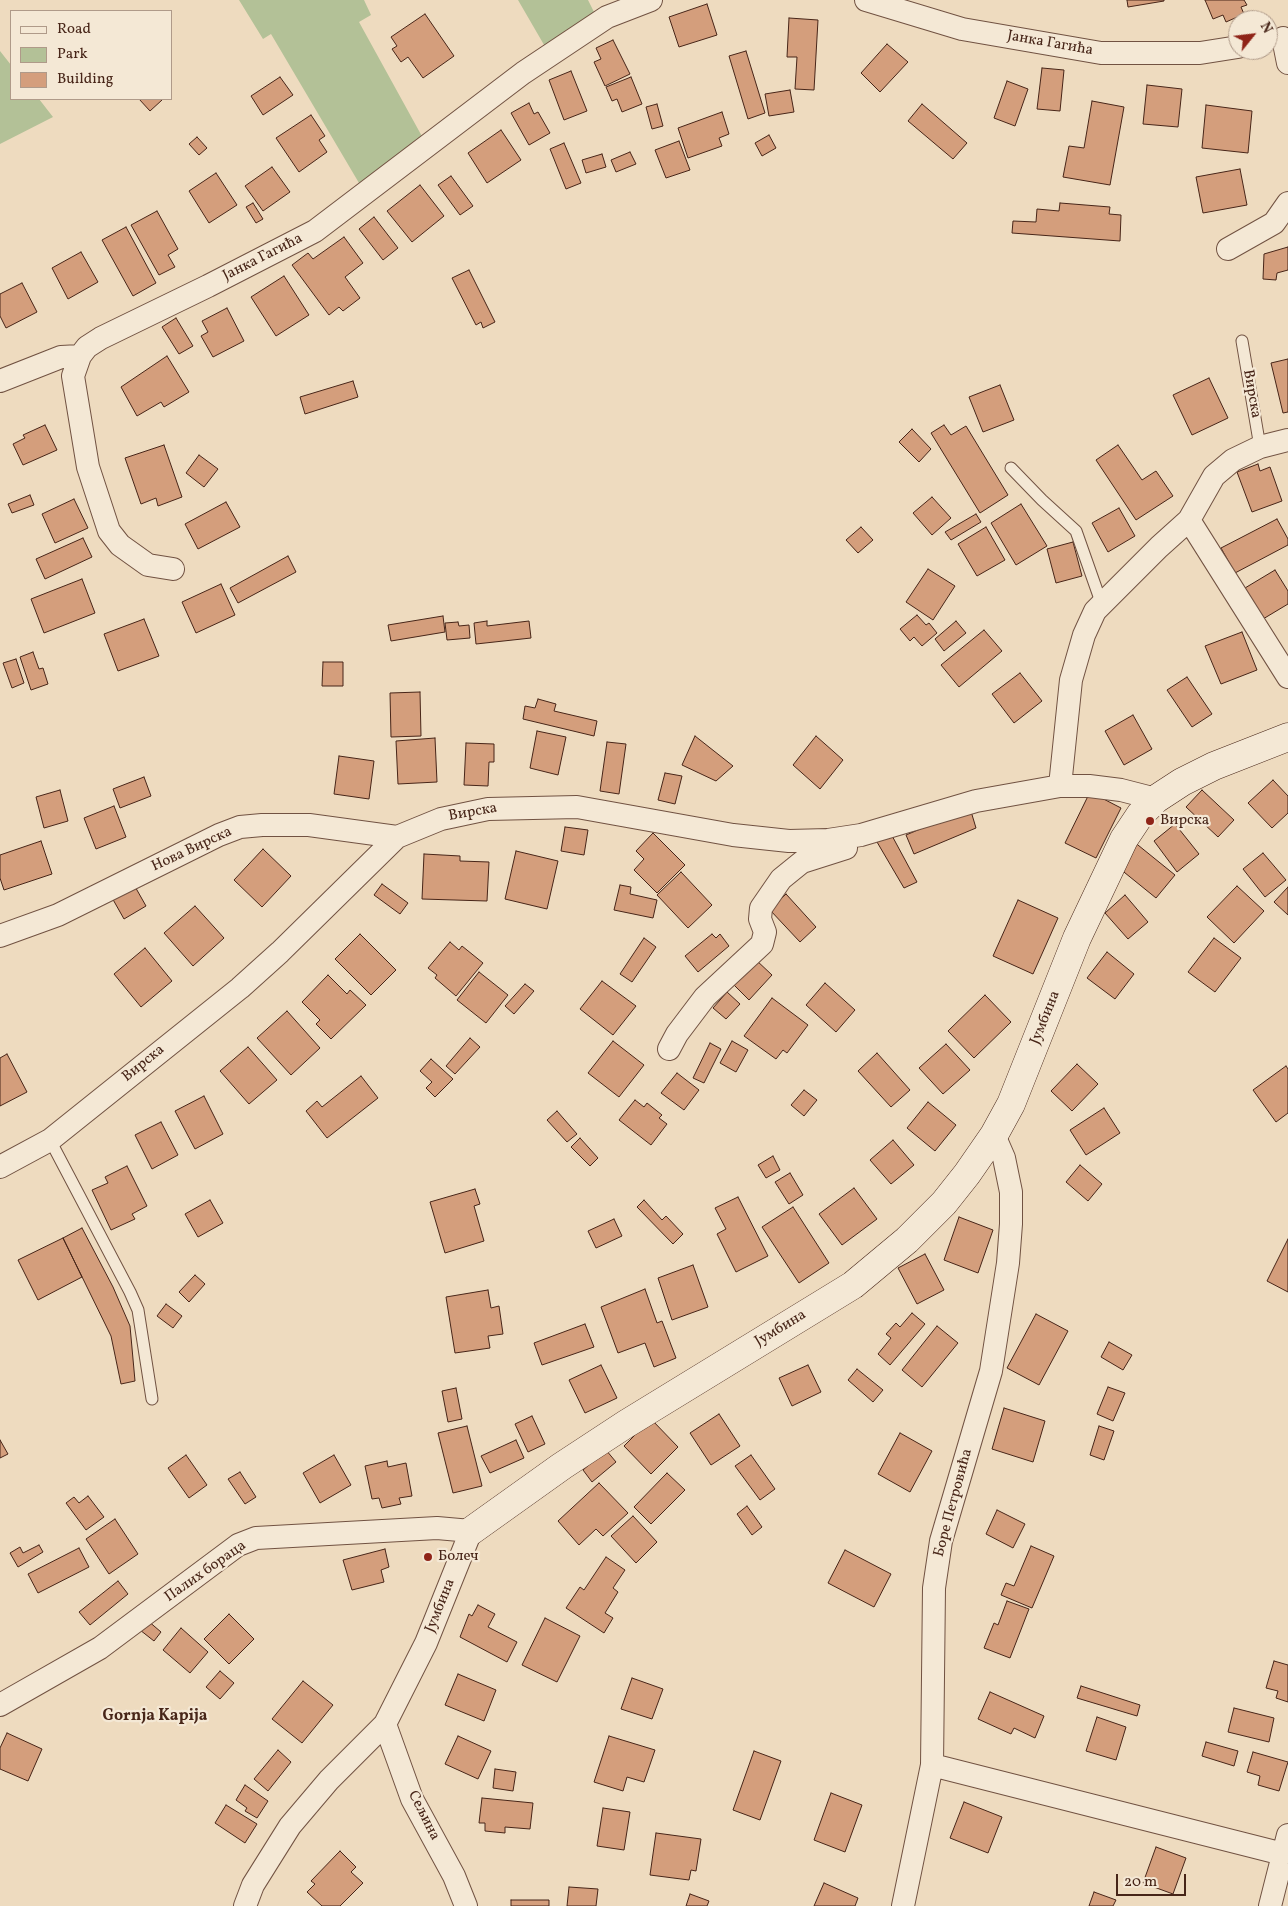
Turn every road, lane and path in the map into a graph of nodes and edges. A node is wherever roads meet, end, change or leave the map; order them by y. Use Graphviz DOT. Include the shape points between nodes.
graph roads {
  1 [pos="651,0"];
  2 [pos="866,0"];
  3 [pos="894,4"];
  4 [pos="1280,39"];
  5 [pos="1228,49"];
  6 [pos="1288,63"];
  7 [pos="1288,203"];
  8 [pos="1228,249"];
  9 [pos="1242,341"];
  10 [pos="80,356"];
  11 [pos="0,381"];
  12 [pos="1288,440"];
  13 [pos="1260,447"];
  14 [pos="1011,468"];
  15 [pos="1189,520"];
  16 [pos="172,569"];
  17 [pos="1101,602"];
  18 [pos="1288,677"];
  19 [pos="1288,737"];
  20 [pos="1060,786"];
  21 [pos="1156,799"];
  22 [pos="861,834"];
  23 [pos="397,837"];
  24 [pos="0,936"];
  25 [pos="670,1049"];
  26 [pos="994,1135"];
  27 [pos="50,1140"];
  28 [pos="0,1167"];
  29 [pos="152,1399"];
  30 [pos="471,1531"];
  31 [pos="0,1705"];
  32 [pos="385,1724"];
  33 [pos="932,1765"];
  34 [pos="1286,1844"];
  35 [pos="245,1906"];
  36 [pos="466,1906"];
  37 [pos="903,1906"];
  38 [pos="1270,1906"];
  1 -- 10 [label="street, Јанка Гагића" via="607,17 548,56 315,231 101,338"];
  2 -- 3 [label="street, Јанка Гагића"];
  3 -- 5 [label="street, Јанка Гагића" via="962,29 1101,53 1200,54"];
  4 -- 6 [label="street"];
  7 -- 8 [label="street" via="1274,223"];
  9 -- 13 [label="lane, Вирска"];
  10 -- 11 [label="street" via="61,357"];
  10 -- 16 [label="street" via="73,376 88,466 109,531 120,545 148,565"];
  12 -- 13 [label="street"];
  13 -- 15 [label="street" via="1233,460 1214,476"];
  14 -- 17 [label="lane" via="1076,531"];
  15 -- 17 [label="street"];
  15 -- 18 [label="street"];
  17 -- 20 [label="street" via="1084,635 1071,680"];
  19 -- 21 [label="street, Јумбина" via="1214,766"];
  20 -- 21 [label="street, Вирска" via="1121,790"];
  20 -- 22 [label="street, Вирска" via="976,801"];
  21 -- 26 [label="street, Јумбина" via="1124,838 1077,938 1011,1104"];
  22 -- 23 [label="street, Вирска" via="828,840 790,841 733,835 577,807 532,807 488,809 441,819"];
  22 -- 25 [label="street" via="856,843 802,862 782,879 761,908 760,918 765,932 762,944 705,997 677,1034"];
  23 -- 24 [label="street, Нова Вирска" via="309,825 240,828 219,835 58,915"];
  23 -- 27 [label="street, Вирска" via="240,988"];
  26 -- 30 [label="street, Јумбина" via="944,1203 907,1240 853,1285 626,1424"];
  26 -- 33 [label="street, Боре Петровића" via="1004,1158 1010,1192 1008,1263 991,1371 941,1541 934,1588"];
  27 -- 28 [label="street, Вирска"];
  27 -- 29 [label="lane" via="138,1310"];
  30 -- 31 [label="street, Палих бораца" via="437,1528 256,1538 238,1545 100,1648"];
  30 -- 32 [label="street, Јумбина" via="426,1643"];
  32 -- 35 [label="street, Јумбина" via="329,1780 290,1826 253,1885"];
  32 -- 36 [label="street, Сељина" via="412,1799 454,1876"];
  33 -- 34 [label="street"];
  33 -- 37 [label="street, Боре Петровића"];
  34 -- 38 [label="street"];
}
